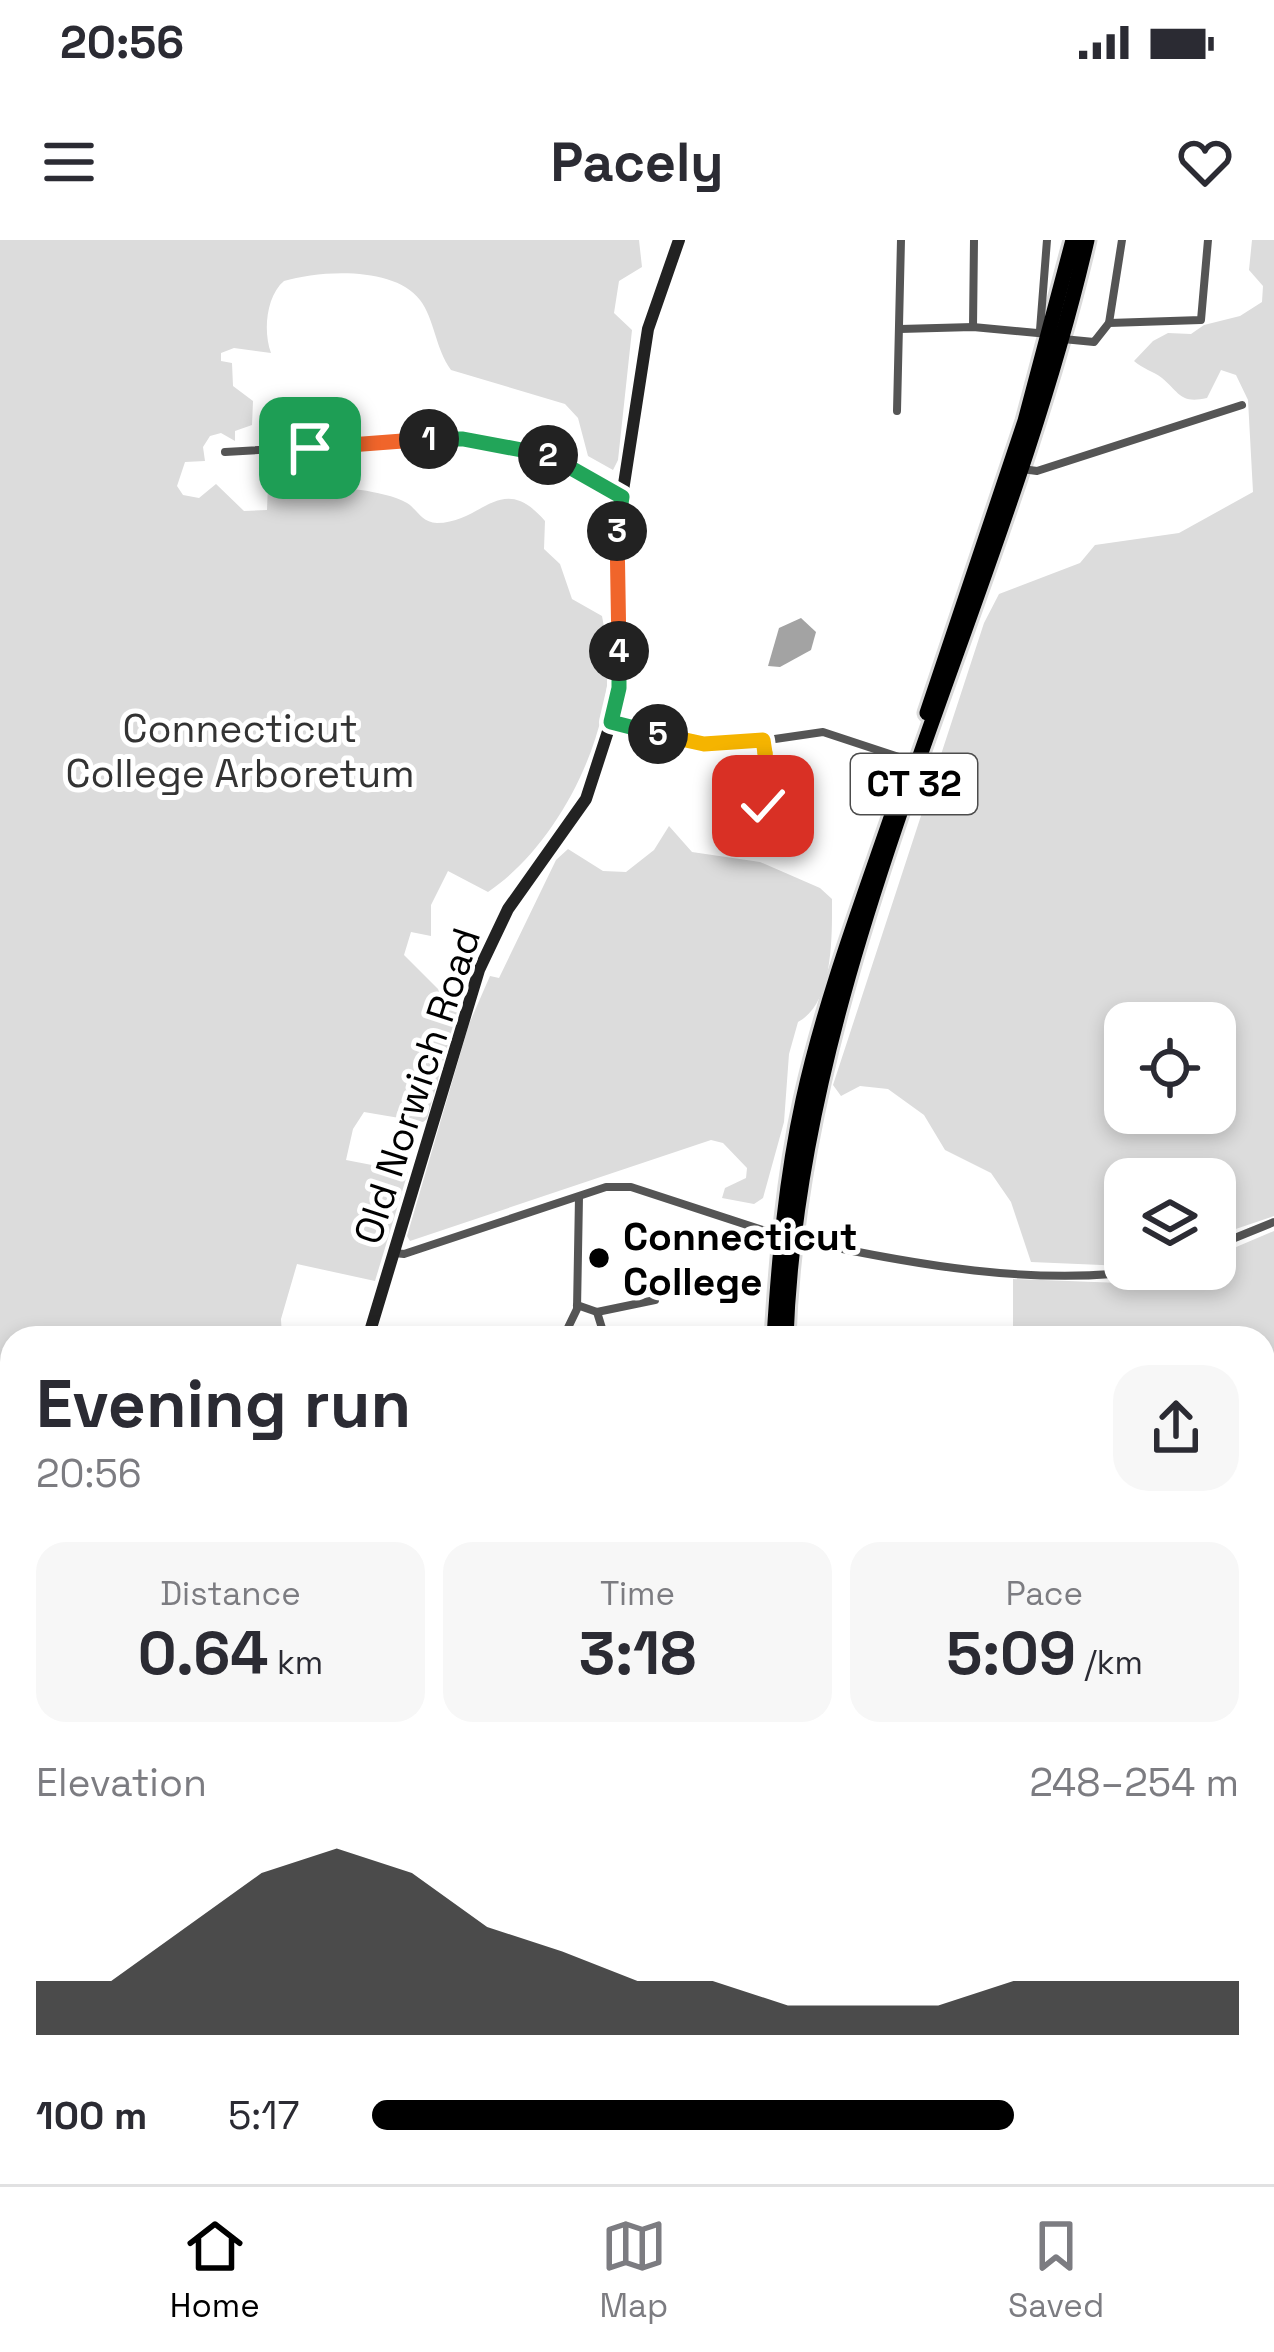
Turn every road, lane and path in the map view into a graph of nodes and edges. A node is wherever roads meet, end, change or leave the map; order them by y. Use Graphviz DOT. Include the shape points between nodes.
graph roads {
  1 [pos="679,240"];
  2 [pos="901,240"];
  3 [pos="974,240"];
  4 [pos="1047,240"];
  5 [pos="1073,240"];
  6 [pos="1087,240"];
  7 [pos="1122,240"];
  8 [pos="1208,240"];
  9 [pos="1109,323"];
  10 [pos="973,326"];
  11 [pos="900,329"];
  12 [pos="1051,335"];
  13 [pos="1242,405"];
  14 [pos="897,411"];
  15 [pos="225,452"];
  16 [pos="1022,469"];
  17 [pos="622,497"];
  18 [pos="611,722"];
  19 [pos="763,740"];
  20 [pos="911,761"];
  21 [pos="747,841"];
  22 [pos="579,1197"];
  23 [pos="1274,1222"];
  24 [pos="1236,1237"];
  25 [pos="788,1238"];
  26 [pos="393,1252"];
  27 [pos="1104,1275"];
  28 [pos="655,1300"];
  29 [pos="578,1305"];
  30 [pos="597,1312"];
  31 [pos="371,1326"];
  32 [pos="568,1326"];
  33 [pos="601,1326"];
  34 [pos="775,1326"];
  35 [pos="786,1326"];
  1 -- 17 [label="street, Old Norwich Road" via="648,329"];
  2 -- 11 [label="street"];
  3 -- 10 [label="street"];
  4 -- 12 [label="street"];
  5 -- 12 [label="highway, CT 32"];
  6 -- 12 [label="highway, CT 32"];
  7 -- 9 [label="street"];
  8 -- 9 [label="street" via="1201,320"];
  9 -- 12 [label="street" via="1094,342"];
  10 -- 11 [label="street"];
  10 -- 12 [label="street"];
  11 -- 14 [label="street"];
  12 -- 16 [label="highway, CT 32"];
  12 -- 20 [label="highway, CT 32"];
  13 -- 16 [label="street" via="1037,471"];
  15 -- 17 [label="street" via="463,439 556,457"];
  16 -- 25 [label="highway, CT 32" via="836,1022"];
  17 -- 18 [label="street, Old Norwich Road" via="619,688"];
  18 -- 19 [label="street" via="704,744"];
  18 -- 26 [label="street, Old Norwich Road" via="586,799 488,947"];
  19 -- 20 [label="street" via="823,733"];
  19 -- 21 [label="street" via="766,791"];
  20 -- 25 [label="highway, CT 32" via="804,1098"];
  22 -- 25 [label="street" via="631,1186"];
  22 -- 26 [label="street"];
  22 -- 29 [label="street"];
  23 -- 24 [label="street"];
  25 -- 27 [label="street" via="891,1260"];
  25 -- 34 [label="highway, CT 32"];
  25 -- 35 [label="highway, CT 32"];
  26 -- 31 [label="street, Old Norwich Road"];
  28 -- 30 [label="street"];
  29 -- 30 [label="street"];
  29 -- 32 [label="street"];
  30 -- 33 [label="street"];
}
